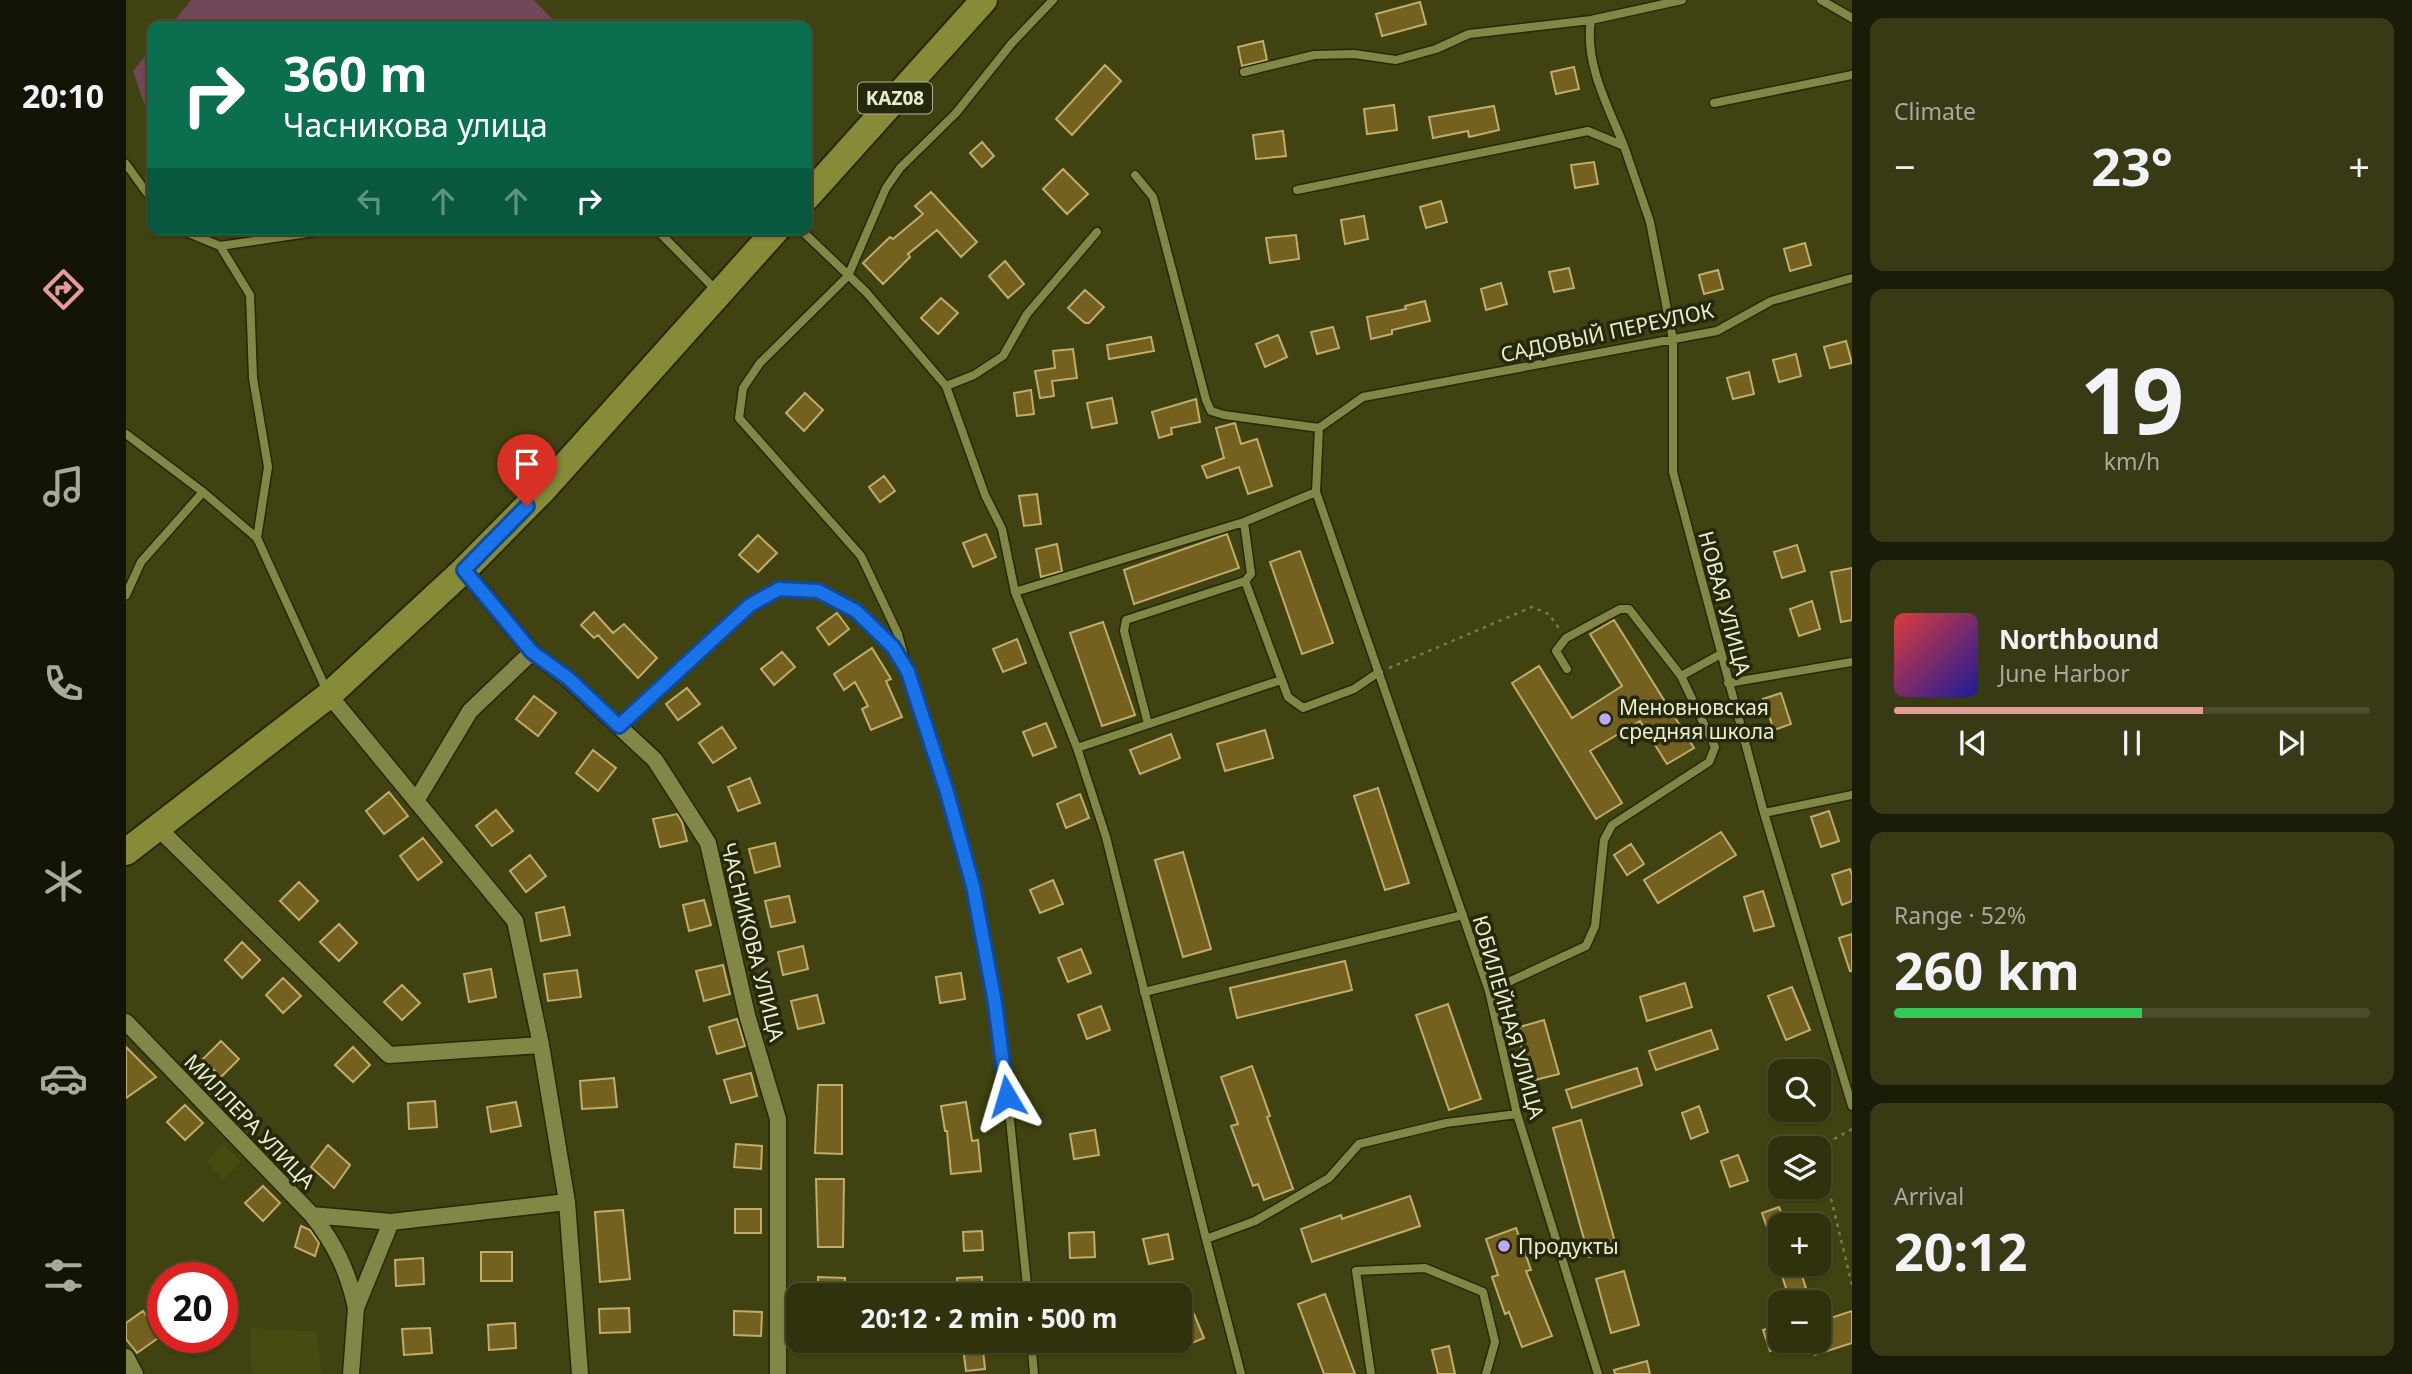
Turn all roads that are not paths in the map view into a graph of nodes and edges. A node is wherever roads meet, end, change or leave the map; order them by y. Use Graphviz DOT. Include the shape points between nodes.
graph roads {
  1 [pos="984,0"];
  2 [pos="1053,0"];
  3 [pos="1682,0"];
  4 [pos="1821,0"];
  5 [pos="1852,18"];
  6 [pos="1591,20"];
  7 [pos="1244,72"];
  8 [pos="1852,75"];
  9 [pos="1714,103"];
  10 [pos="1624,146"];
  11 [pos="126,164"];
  12 [pos="1135,175"];
  13 [pos="1297,190"];
  14 [pos="812,191"];
  15 [pos="147,193"];
  16 [pos="1097,232"];
  17 [pos="193,235"];
  18 [pos="294,235"];
  19 [pos="662,235"];
  20 [pos="772,235"];
  21 [pos="806,235"];
  22 [pos="220,246"];
  23 [pos="848,276"];
  24 [pos="1852,278"];
  25 [pos="719,293"];
  26 [pos="1673,340"];
  27 [pos="946,386"];
  28 [pos="1319,428"];
  29 [pos="126,434"];
  30 [pos="203,492"];
  31 [pos="1315,492"];
  32 [pos="1244,522"];
  33 [pos="257,538"];
  34 [pos="464,570"];
  35 [pos="1245,581"];
  36 [pos="1015,592"];
  37 [pos="126,595"];
  38 [pos="532,652"];
  39 [pos="1721,654"];
  40 [pos="1852,662"];
  41 [pos="1567,669"];
  42 [pos="908,672"];
  43 [pos="1379,672"];
  44 [pos="1681,676"];
  45 [pos="1281,680"];
  46 [pos="1728,683"];
  47 [pos="329,695"];
  48 [pos="1148,724"];
  49 [pos="619,726"];
  50 [pos="1077,748"];
  51 [pos="1852,795"];
  52 [pos="416,801"];
  53 [pos="1764,813"];
  54 [pos="158,828"];
  55 [pos="126,852"];
  56 [pos="1463,915"];
  57 [pos="1489,991"];
  58 [pos="1144,992"];
  59 [pos="126,1022"];
  60 [pos="541,1045"];
  61 [pos="1852,1106"];
  62 [pos="1517,1114"];
  63 [pos="567,1202"];
  64 [pos="312,1215"];
  65 [pos="391,1222"];
  66 [pos="1206,1239"];
  67 [pos="1027,1283"];
  68 [pos="356,1308"];
  69 [pos="1032,1353"];
  70 [pos="126,1357"];
  71 [pos="135,1374"];
  72 [pos="351,1374"];
  73 [pos="580,1374"];
  74 [pos="778,1374"];
  75 [pos="1034,1374"];
  76 [pos="1241,1374"];
  77 [pos="1371,1374"];
  78 [pos="1486,1374"];
  79 [pos="1598,1374"];
  1 -- 14 [label="highway, KAZ08"];
  2 -- 23 [label="lane" via="957,113 900,168 886,188"];
  3 -- 6 [label="lane"];
  4 -- 5 [label="lane"];
  6 -- 7 [label="lane" via="1480,32 1396,60 1314,55"];
  6 -- 10 [label="lane, НОВАЯ УЛИЦА" via="1592,64"];
  8 -- 9 [label="lane"];
  10 -- 13 [label="lane" via="1588,131"];
  10 -- 26 [label="lane, НОВАЯ УЛИЦА" via="1650,222"];
  11 -- 15 [label="lane"];
  12 -- 28 [label="lane" via="1153,197 1212,411"];
  16 -- 27 [label="lane" via="1027,314 1003,356 975,376"];
  17 -- 22 [label="lane"];
  18 -- 22 [label="lane"];
  19 -- 25 [label="lane"];
  20 -- 25 [label="highway"];
  21 -- 23 [label="lane"];
  22 -- 33 [label="lane" via="250,295 253,378 268,467"];
  23 -- 27 [label="lane"];
  23 -- 42 [label="lane" via="760,363 743,387 738,418 861,556 898,634"];
  24 -- 26 [label="lane, САДОВЫЙ ПЕРЕУЛОК" via="1771,301 1717,331"];
  25 -- 34 [label="highway"];
  26 -- 28 [label="lane, САДОВЫЙ ПЕРЕУЛОК" via="1363,397"];
  26 -- 39 [label="lane, НОВАЯ УЛИЦА" via="1673,472"];
  27 -- 36 [label="lane" via="1002,529"];
  28 -- 31 [label="lane, ЮБИЛЕЙНАЯ УЛИЦА"];
  29 -- 30 [label="lane"];
  30 -- 33 [label="lane"];
  30 -- 37 [label="lane" via="141,562"];
  31 -- 32 [label="lane"];
  31 -- 43 [label="lane, ЮБИЛЕЙНАЯ УЛИЦА"];
  32 -- 35 [label="lane" via="1251,574"];
  32 -- 36 [label="lane"];
  33 -- 47 [label="lane"];
  34 -- 38 [label="street, ЧАСНИКОВА УЛИЦА"];
  34 -- 47 [label="highway"];
  35 -- 45 [label="lane"];
  35 -- 48 [label="lane" via="1126,620 1124,631"];
  36 -- 50 [label="lane"];
  38 -- 49 [label="street, ЧАСНИКОВА УЛИЦА" via="568,678"];
  38 -- 52 [label="street" via="470,711"];
  39 -- 44 [label="lane"];
  39 -- 46 [label="lane, НОВАЯ УЛИЦА"];
  40 -- 46 [label="lane"];
  41 -- 44 [label="lane" via="1556,651 1566,638 1620,609 1629,609"];
  42 -- 49 [label="lane" via="893,647 856,611 818,591 779,589 750,605"];
  42 -- 67 [label="lane" via="973,886 1010,1120"];
  43 -- 45 [label="lane" via="1354,689 1303,708 1288,697"];
  43 -- 56 [label="lane, ЮБИЛЕЙНАЯ УЛИЦА"];
  44 -- 57 [label="lane" via="1715,747 1709,762 1612,825 1604,840 1595,926 1586,946"];
  45 -- 48 [label="lane"];
  46 -- 53 [label="lane, НОВАЯ УЛИЦА"];
  47 -- 52 [label="street"];
  47 -- 54 [label="highway"];
  48 -- 50 [label="lane"];
  49 -- 74 [label="street, ЧАСНИКОВА УЛИЦА" via="655,760 708,843 747,1015 778,1119"];
  50 -- 58 [label="lane" via="1106,837"];
  51 -- 53 [label="lane"];
  52 -- 60 [label="street" via="515,921"];
  53 -- 61 [label="lane, НОВАЯ УЛИЦА"];
  54 -- 55 [label="highway"];
  54 -- 60 [label="street" via="389,1055"];
  56 -- 57 [label="lane, ЮБИЛЕЙНАЯ УЛИЦА"];
  56 -- 58 [label="lane"];
  57 -- 62 [label="lane, ЮБИЛЕЙНАЯ УЛИЦА"];
  58 -- 66 [label="lane"];
  59 -- 64 [label="street, МИЛЛЕРА УЛИЦА"];
  60 -- 63 [label="street"];
  62 -- 66 [label="lane" via="1446,1123 1359,1144 1329,1178 1255,1221"];
  62 -- 79 [label="lane, ЮБИЛЕЙНАЯ УЛИЦА"];
  63 -- 65 [label="street, МИЛЛЕРА УЛИЦА"];
  63 -- 73 [label="street"];
  64 -- 65 [label="street, МИЛЛЕРА УЛИЦА"];
  64 -- 68 [label="street" via="340,1257"];
  65 -- 68 [label="street"];
  66 -- 76 [label="lane"];
  68 -- 72 [label="street"];
  69 -- 75 [label="lane"];
  70 -- 71 [label="street"];
  77 -- 78 [label="lane" via="1356,1271 1424,1268 1483,1292 1495,1342"];
}
